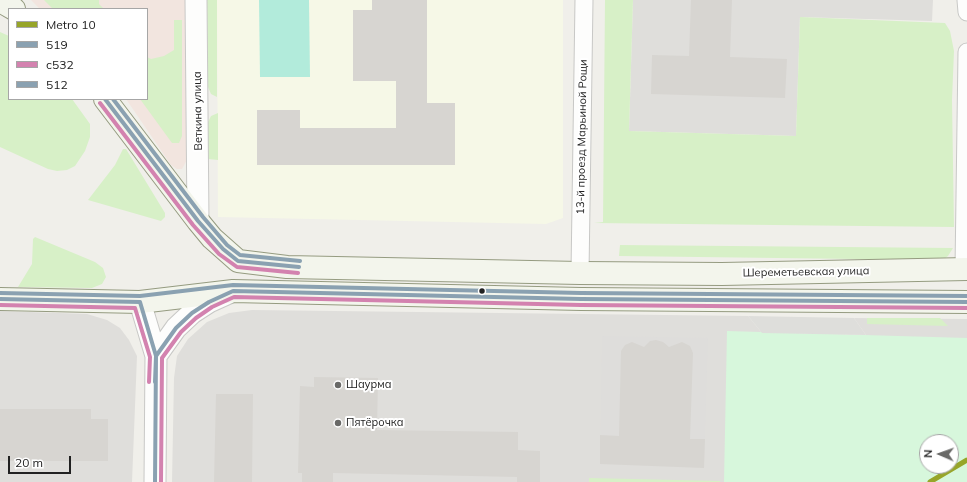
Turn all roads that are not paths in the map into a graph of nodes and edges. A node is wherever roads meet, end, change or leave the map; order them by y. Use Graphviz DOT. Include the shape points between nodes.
graph roads {
  1 [pos="196,0"];
  2 [pos="584,0"];
  3 [pos="966,0"];
  4 [pos="0,1"];
  5 [pos="12,8"];
  6 [pos="967,12"];
  7 [pos="967,52"];
  8 [pos="106,100"];
  9 [pos="198,221"];
  10 [pos="966,269"];
  11 [pos="580,273"];
  12 [pos="233,291"];
  13 [pos="0,299"];
  14 [pos="140,302"];
  15 [pos="967,302"];
  16 [pos="156,356"];
  17 [pos="155,482"];
  1 -- 9 [label="street, Веткина улица"];
  2 -- 11 [label="street, 13-й проезд Марьиной Рощи"];
  3 -- 6 [label="street"];
  4 -- 5 [label="main road"];
  7 -- 10 [label="street"];
  8 -- 9 [label="main road"];
  9 -- 11 [label="main road, Шереметьевская улица" via="212,238 238,261 287,267"];
  10 -- 11 [label="main road, Шереметьевская улица" via="722,274"];
  12 -- 14 [label="main road"];
  12 -- 15 [label="main road" via="558,298"];
  12 -- 16 [label="street" via="192,313 176,328"];
  13 -- 14 [label="main road"];
  14 -- 16 [label="street"];
  16 -- 17 [label="street"];
}
